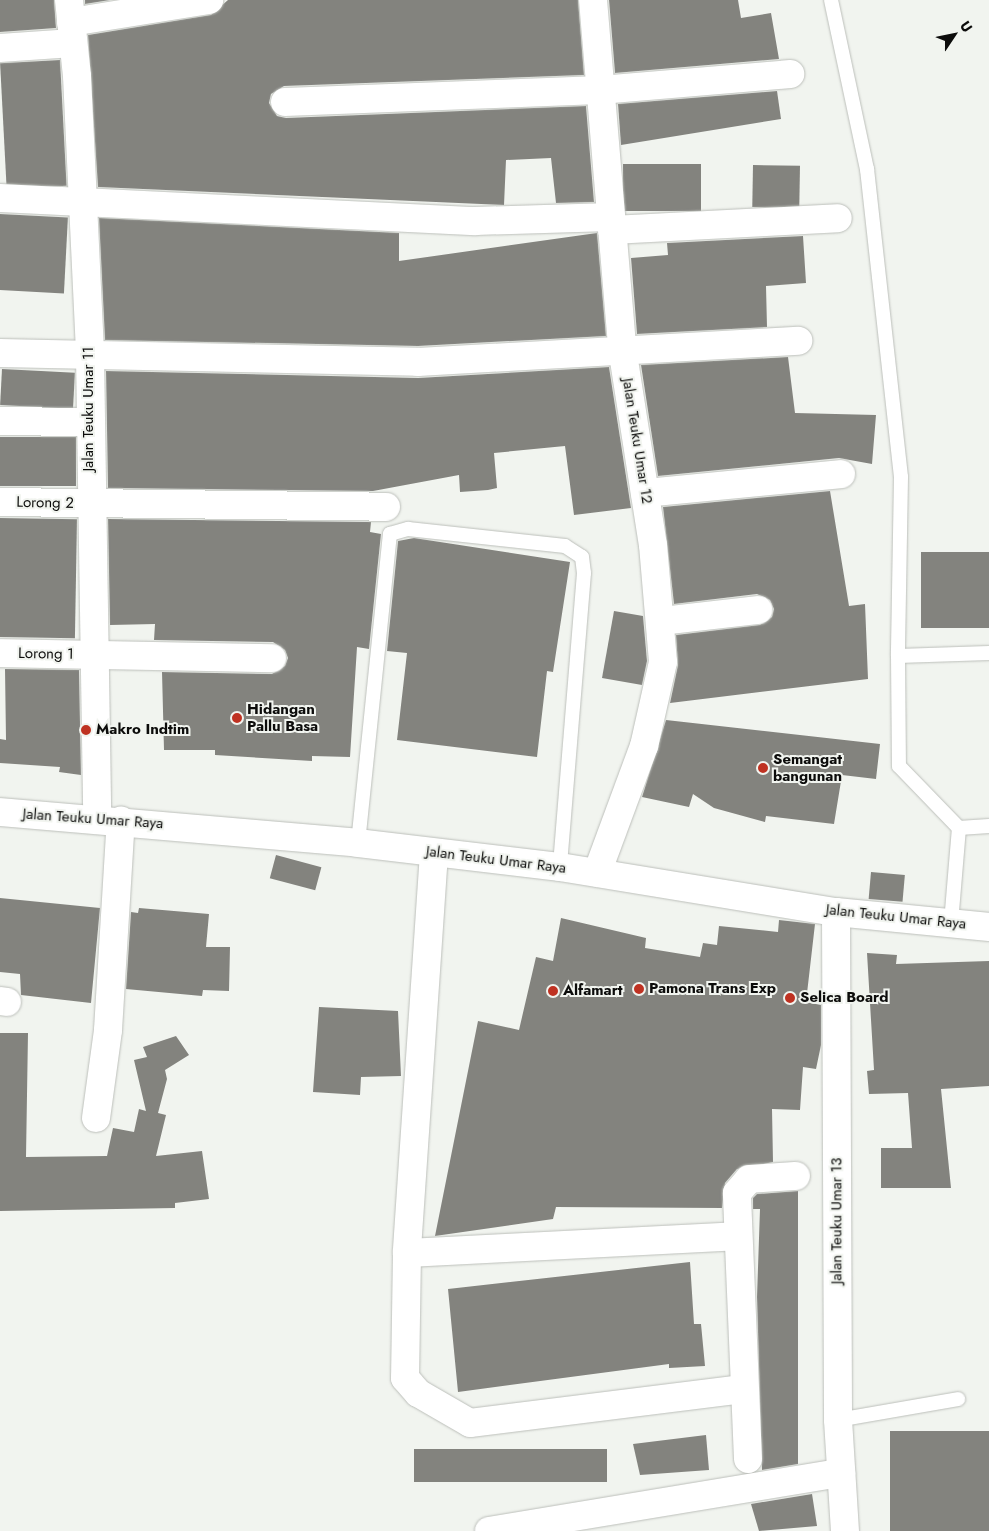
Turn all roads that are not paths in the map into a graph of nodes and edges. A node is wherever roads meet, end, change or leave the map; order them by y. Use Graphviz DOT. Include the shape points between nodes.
graph roads {
  1 [pos="209,0"];
  2 [pos="593,0"];
  3 [pos="831,0"];
  4 [pos="71,22"];
  5 [pos="0,48"];
  6 [pos="790,74"];
  7 [pos="600,90"];
  8 [pos="285,102"];
  9 [pos="0,198"];
  10 [pos="83,200"];
  11 [pos="838,218"];
  12 [pos="612,223"];
  13 [pos="798,341"];
  14 [pos="0,353"];
  15 [pos="623,354"];
  16 [pos="90,355"];
  17 [pos="0,421"];
  18 [pos="88,422"];
  19 [pos="841,474"];
  20 [pos="645,492"];
  21 [pos="0,502"];
  22 [pos="89,504"];
  23 [pos="386,507"];
  24 [pos="758,610"];
  25 [pos="661,621"];
  26 [pos="0,653"];
  27 [pos="989,653"];
  28 [pos="93,655"];
  29 [pos="898,656"];
  30 [pos="272,658"];
  31 [pos="0,812"];
  32 [pos="109,820"];
  33 [pos="989,826"];
  34 [pos="959,828"];
  35 [pos="358,843"];
  36 [pos="434,853"];
  37 [pos="560,867"];
  38 [pos="598,873"];
  39 [pos="836,912"];
  40 [pos="951,923"];
  41 [pos="989,927"];
  42 [pos="96,1118"];
  43 [pos="796,1176"];
  44 [pos="737,1236"];
  45 [pos="408,1253"];
  46 [pos="743,1389"];
  47 [pos="958,1399"];
  48 [pos="838,1420"];
  49 [pos="748,1459"];
  50 [pos="841,1473"];
  51 [pos="489,1531"];
  52 [pos="845,1531"];
  1 -- 4 [label="street"];
  2 -- 7 [label="street, Jalan Teuku Umar 12"];
  3 -- 29 [label="lane" via="867,169 902,477"];
  4 -- 5 [label="street"];
  4 -- 10 [label="street, Jalan Teuku Umar 11"];
  6 -- 7 [label="street"];
  7 -- 8 [label="street"];
  7 -- 12 [label="street, Jalan Teuku Umar 12"];
  9 -- 10 [label="street"];
  10 -- 12 [label="street" via="475,221"];
  10 -- 16 [label="street, Jalan Teuku Umar 11"];
  11 -- 12 [label="street"];
  12 -- 15 [label="street, Jalan Teuku Umar 12"];
  13 -- 15 [label="street"];
  14 -- 16 [label="street"];
  15 -- 16 [label="street" via="418,362"];
  15 -- 20 [label="street, Jalan Teuku Umar 12"];
  16 -- 18 [label="street, Jalan Teuku Umar 11"];
  17 -- 18 [label="street"];
  18 -- 22 [label="street, Jalan Teuku Umar 11"];
  19 -- 20 [label="street"];
  20 -- 25 [label="street, Jalan Teuku Umar 12"];
  21 -- 22 [label="street, Lorong 2"];
  22 -- 23 [label="street, Lorong 2"];
  22 -- 28 [label="street, Jalan Teuku Umar 11"];
  24 -- 25 [label="street"];
  25 -- 38 [label="street, Jalan Teuku Umar 12" via="663,662 650,723"];
  26 -- 28 [label="street, Lorong 1"];
  27 -- 29 [label="lane"];
  28 -- 30 [label="street, Lorong 1"];
  28 -- 32 [label="street, Jalan Teuku Umar 11"];
  29 -- 34 [label="lane" via="899,766"];
  31 -- 32 [label="street, Jalan Teuku Umar Raya"];
  32 -- 35 [label="street, Jalan Teuku Umar Raya"];
  32 -- 42 [label="street, Jalan Teuku Umar 11" via="108,1030"];
  33 -- 34 [label="lane"];
  34 -- 40 [label="lane"];
  35 -- 36 [label="street, Jalan Teuku Umar Raya"];
  35 -- 37 [label="lane" via="390,534 408,530 565,546 582,557 584,573"];
  36 -- 37 [label="street, Jalan Teuku Umar Raya"];
  36 -- 45 [label="street"];
  37 -- 38 [label="street, Jalan Teuku Umar Raya"];
  38 -- 39 [label="street, Jalan Teuku Umar Raya"];
  39 -- 40 [label="street, Jalan Teuku Umar Raya"];
  39 -- 48 [label="street, Jalan Teuku Umar 13"];
  40 -- 41 [label="street, Jalan Teuku Umar Raya"];
  43 -- 44 [label="street" via="750,1179 739,1187"];
  44 -- 45 [label="street"];
  44 -- 46 [label="street"];
  45 -- 46 [label="street" via="405,1378 418,1393 455,1417 480,1423"];
  46 -- 49 [label="street"];
  47 -- 48 [label="lane"];
  48 -- 50 [label="street, Jalan Teuku Umar 13"];
  50 -- 51 [label="street"];
  50 -- 52 [label="street, Jalan Teuku Umar 13"];
}
